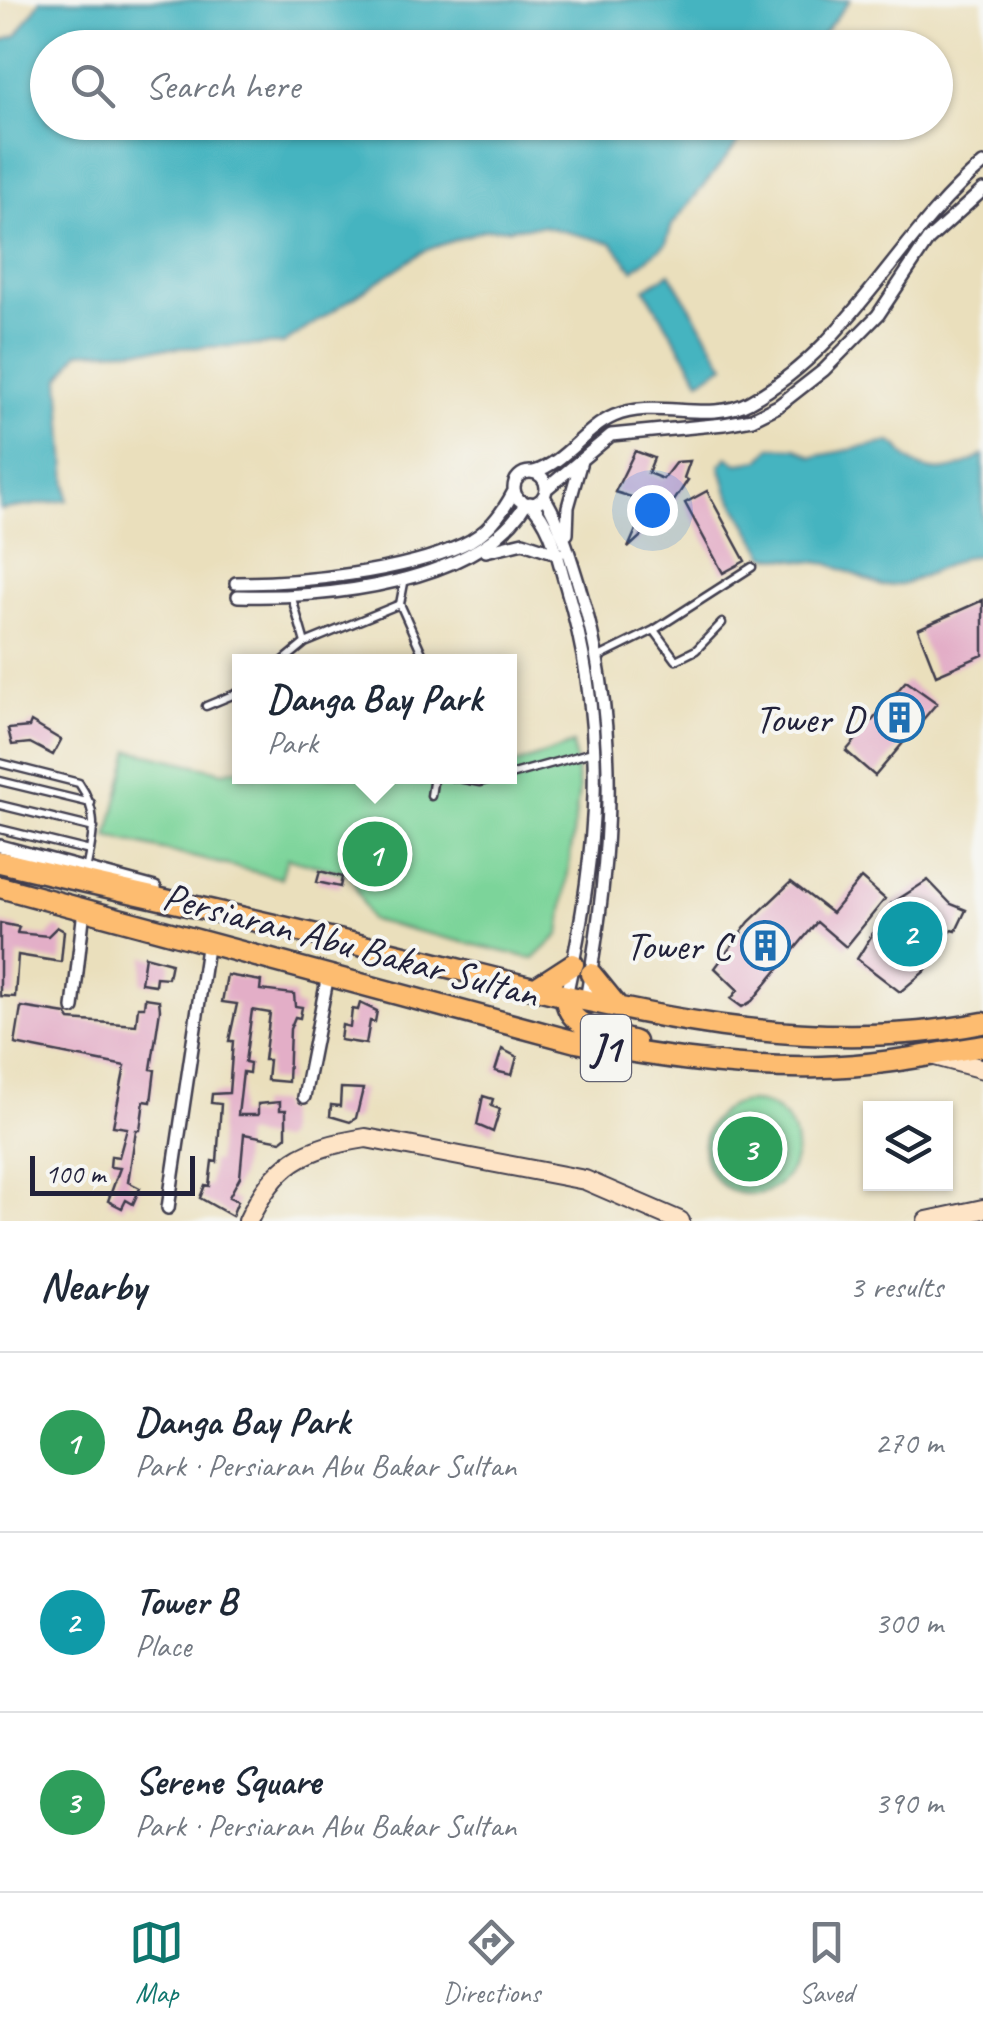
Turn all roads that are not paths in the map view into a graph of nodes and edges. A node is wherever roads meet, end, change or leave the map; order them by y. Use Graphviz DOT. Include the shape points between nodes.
graph roads {
  1 [pos="983,164"];
  2 [pos="983,190"];
  3 [pos="581,461"];
  4 [pos="534,472"];
  5 [pos="514,491"];
  6 [pos="545,492"];
  7 [pos="528,503"];
  8 [pos="564,552"];
  9 [pos="464,560"];
  10 [pos="752,568"];
  11 [pos="405,577"];
  12 [pos="292,598"];
  13 [pos="400,604"];
  14 [pos="722,623"];
  15 [pos="654,630"];
  16 [pos="305,643"];
  17 [pos="292,654"];
  18 [pos="422,654"];
  19 [pos="599,657"];
  20 [pos="232,695"];
  21 [pos="206,706"];
  22 [pos="597,750"];
  23 [pos="0,763"];
  24 [pos="517,773"];
  25 [pos="0,780"];
  26 [pos="433,784"];
  27 [pos="431,796"];
  28 [pos="91,803"];
  29 [pos="0,805"];
  30 [pos="0,828"];
  31 [pos="94,828"];
  32 [pos="0,846"];
  33 [pos="90,851"];
  34 [pos="0,862"];
  35 [pos="86,870"];
  36 [pos="0,887"];
  37 [pos="84,908"];
  38 [pos="281,928"];
  39 [pos="208,941"];
  40 [pos="582,969"];
  41 [pos="328,975"];
  42 [pos="536,988"];
  43 [pos="576,998"];
  44 [pos="438,1004"];
  45 [pos="617,1006"];
  46 [pos="72,1008"];
  47 [pos="575,1021"];
  48 [pos="983,1023"];
  49 [pos="983,1046"];
  50 [pos="931,1055"];
  51 [pos="724,1064"];
  52 [pos="983,1069"];
  53 [pos="304,1097"];
  54 [pos="168,1208"];
  55 [pos="983,1208"];
  56 [pos="248,1221"];
  57 [pos="680,1221"];
  58 [pos="927,1221"];
  1 -- 4 [label="street" via="920,224 857,310 766,392 722,410 617,414 549,468"];
  2 -- 3 [label="street" via="928,240 878,314 778,406 724,424 627,431 610,436"];
  3 -- 6 [label="street"];
  3 -- 8 [label="street"];
  4 -- 5 [label="street" via="518,478"];
  4 -- 6 [label="street"];
  5 -- 7 [label="street"];
  5 -- 12 [label="street" via="488,528 464,544 427,557 237,589"];
  6 -- 7 [label="street"];
  6 -- 8 [label="street"];
  7 -- 8 [label="street"];
  7 -- 9 [label="street" via="514,523"];
  8 -- 9 [label="street" via="522,542"];
  8 -- 19 [label="street"];
  8 -- 22 [label="street"];
  9 -- 11 [label="street"];
  10 -- 15 [label="lane"];
  11 -- 12 [label="street"];
  11 -- 13 [label="lane"];
  12 -- 16 [label="lane"];
  13 -- 16 [label="lane"];
  13 -- 18 [label="lane"];
  14 -- 15 [label="lane" via="676,660"];
  15 -- 19 [label="lane"];
  16 -- 17 [label="lane"];
  19 -- 40 [label="street" via="610,834"];
  20 -- 21 [label="lane"];
  22 -- 24 [label="lane"];
  22 -- 40 [label="street"];
  23 -- 28 [label="lane" via="79,783"];
  25 -- 28 [label="lane"];
  26 -- 27 [label="lane"];
  28 -- 31 [label="lane"];
  29 -- 31 [label="lane"];
  30 -- 33 [label="lane"];
  31 -- 33 [label="lane"];
  32 -- 35 [label="street"];
  33 -- 35 [label="lane"];
  34 -- 38 [label="highway, Persiaran Abu Bakar Sultan / J1"];
  35 -- 38 [label="street" via="235,909"];
  36 -- 37 [label="highway, Persiaran Abu Bakar Sultan / J1"];
  37 -- 39 [label="highway, Persiaran Abu Bakar Sultan / J1"];
  37 -- 46 [label="street"];
  38 -- 42 [label="highway, Persiaran Abu Bakar Sultan / J1"];
  39 -- 41 [label="highway, Persiaran Abu Bakar Sultan / J1"];
  39 -- 54 [label="street"];
  40 -- 42 [label="highway"];
  40 -- 43 [label="street"];
  40 -- 43 [label="street"];
  40 -- 45 [label="highway"];
  41 -- 44 [label="highway, Persiaran Abu Bakar Sultan / J1"];
  41 -- 53 [label="street"];
  42 -- 43 [label="highway, Persiaran Abu Bakar Sultan / J1"];
  43 -- 45 [label="highway, Persiaran Abu Bakar Sultan / J1"];
  43 -- 47 [label="highway"];
  44 -- 47 [label="highway" via="545,1026"];
  44 -- 51 [label="highway, Persiaran Abu Bakar Sultan / J1" via="576,1042"];
  45 -- 48 [label="highway, Persiaran Abu Bakar Sultan / J1" via="775,1034 841,1038"];
  47 -- 51 [label="highway"];
  49 -- 50 [label="highway, Persiaran Abu Bakar Sultan / J1"];
  50 -- 51 [label="highway, Persiaran Abu Bakar Sultan / J1" via="825,1068"];
  50 -- 52 [label="street"];
  55 -- 58 [label="street"];
  56 -- 57 [label="street" via="270,1180 290,1162 366,1138 585,1180"];
}
